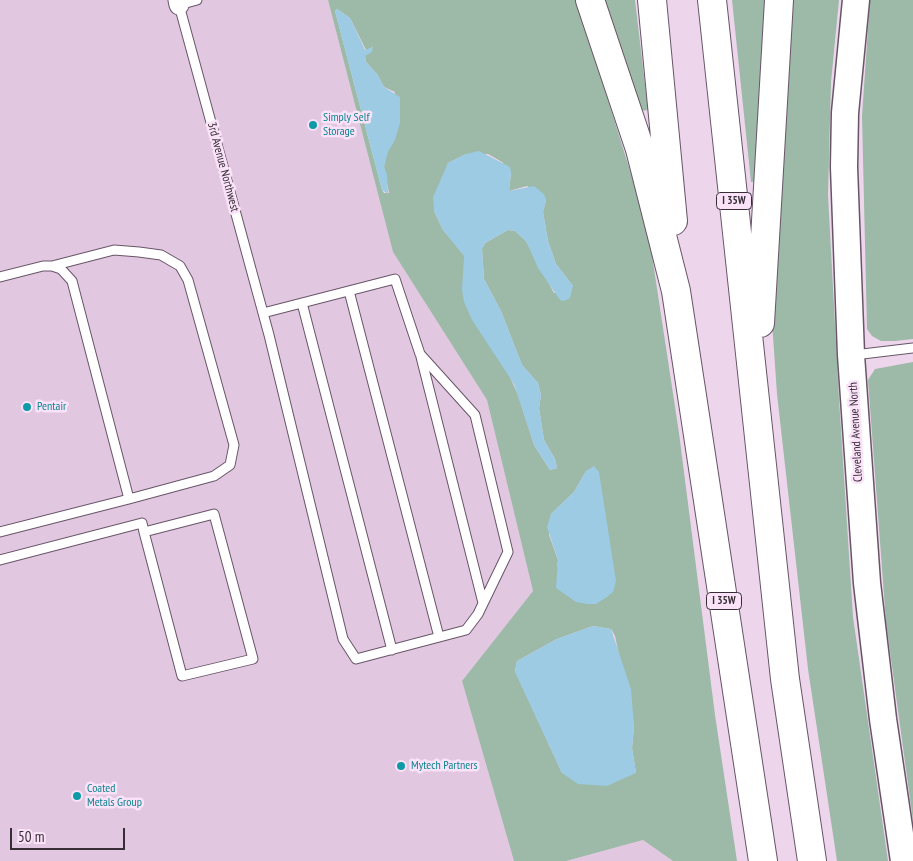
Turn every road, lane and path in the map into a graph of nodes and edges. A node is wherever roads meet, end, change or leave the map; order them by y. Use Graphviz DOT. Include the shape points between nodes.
graph roads {
  1 [pos="590,0"];
  2 [pos="652,0"];
  3 [pos="712,0"];
  4 [pos="779,0"];
  5 [pos="856,0"];
  6 [pos="185,2"];
  7 [pos="52,266"];
  8 [pos="0,276"];
  9 [pos="349,291"];
  10 [pos="302,303"];
  11 [pos="263,313"];
  12 [pos="685,342"];
  13 [pos="913,348"];
  14 [pos="420,354"];
  15 [pos="851,355"];
  16 [pos="755,401"];
  17 [pos="129,499"];
  18 [pos="0,532"];
  19 [pos="144,532"];
  20 [pos="0,560"];
  21 [pos="484,603"];
  22 [pos="439,637"];
  23 [pos="392,650"];
  24 [pos="763,861"];
  25 [pos="812,861"];
  26 [pos="904,861"];
  1 -- 12 [label="highway" via="660,219"];
  2 -- 12 [label="highway, I 35W"];
  3 -- 16 [label="highway, I 35W"];
  4 -- 16 [label="highway"];
  5 -- 15 [label="street, Cleveland Avenue North" via="846,103 844,167"];
  6 -- 11 [label="lane, 3rd Avenue Northwest"];
  7 -- 8 [label="lane"];
  7 -- 17 [label="lane" via="61,269 72,280"];
  7 -- 17 [label="lane" via="114,250 139,252 161,255 180,266 188,280 234,445 230,465 214,476"];
  9 -- 10 [label="lane"];
  9 -- 14 [label="lane" via="395,279"];
  9 -- 22 [label="lane"];
  10 -- 11 [label="lane"];
  10 -- 23 [label="lane"];
  11 -- 23 [label="lane, 3rd Avenue Northwest" via="344,640 356,659"];
  12 -- 24 [label="highway, I 35W"];
  13 -- 15 [label="lane"];
  14 -- 21 [label="lane"];
  14 -- 21 [label="lane" via="475,416 508,552"];
  15 -- 26 [label="street, Cleveland Avenue North" via="867,584"];
  16 -- 25 [label="highway, I 35W" via="785,679"];
  17 -- 18 [label="lane"];
  19 -- 19 [label="lane" via="182,676 253,659 214,514"];
  19 -- 20 [label="lane" via="142,523"];
  21 -- 22 [label="lane" via="466,630"];
  22 -- 23 [label="lane"];
}
